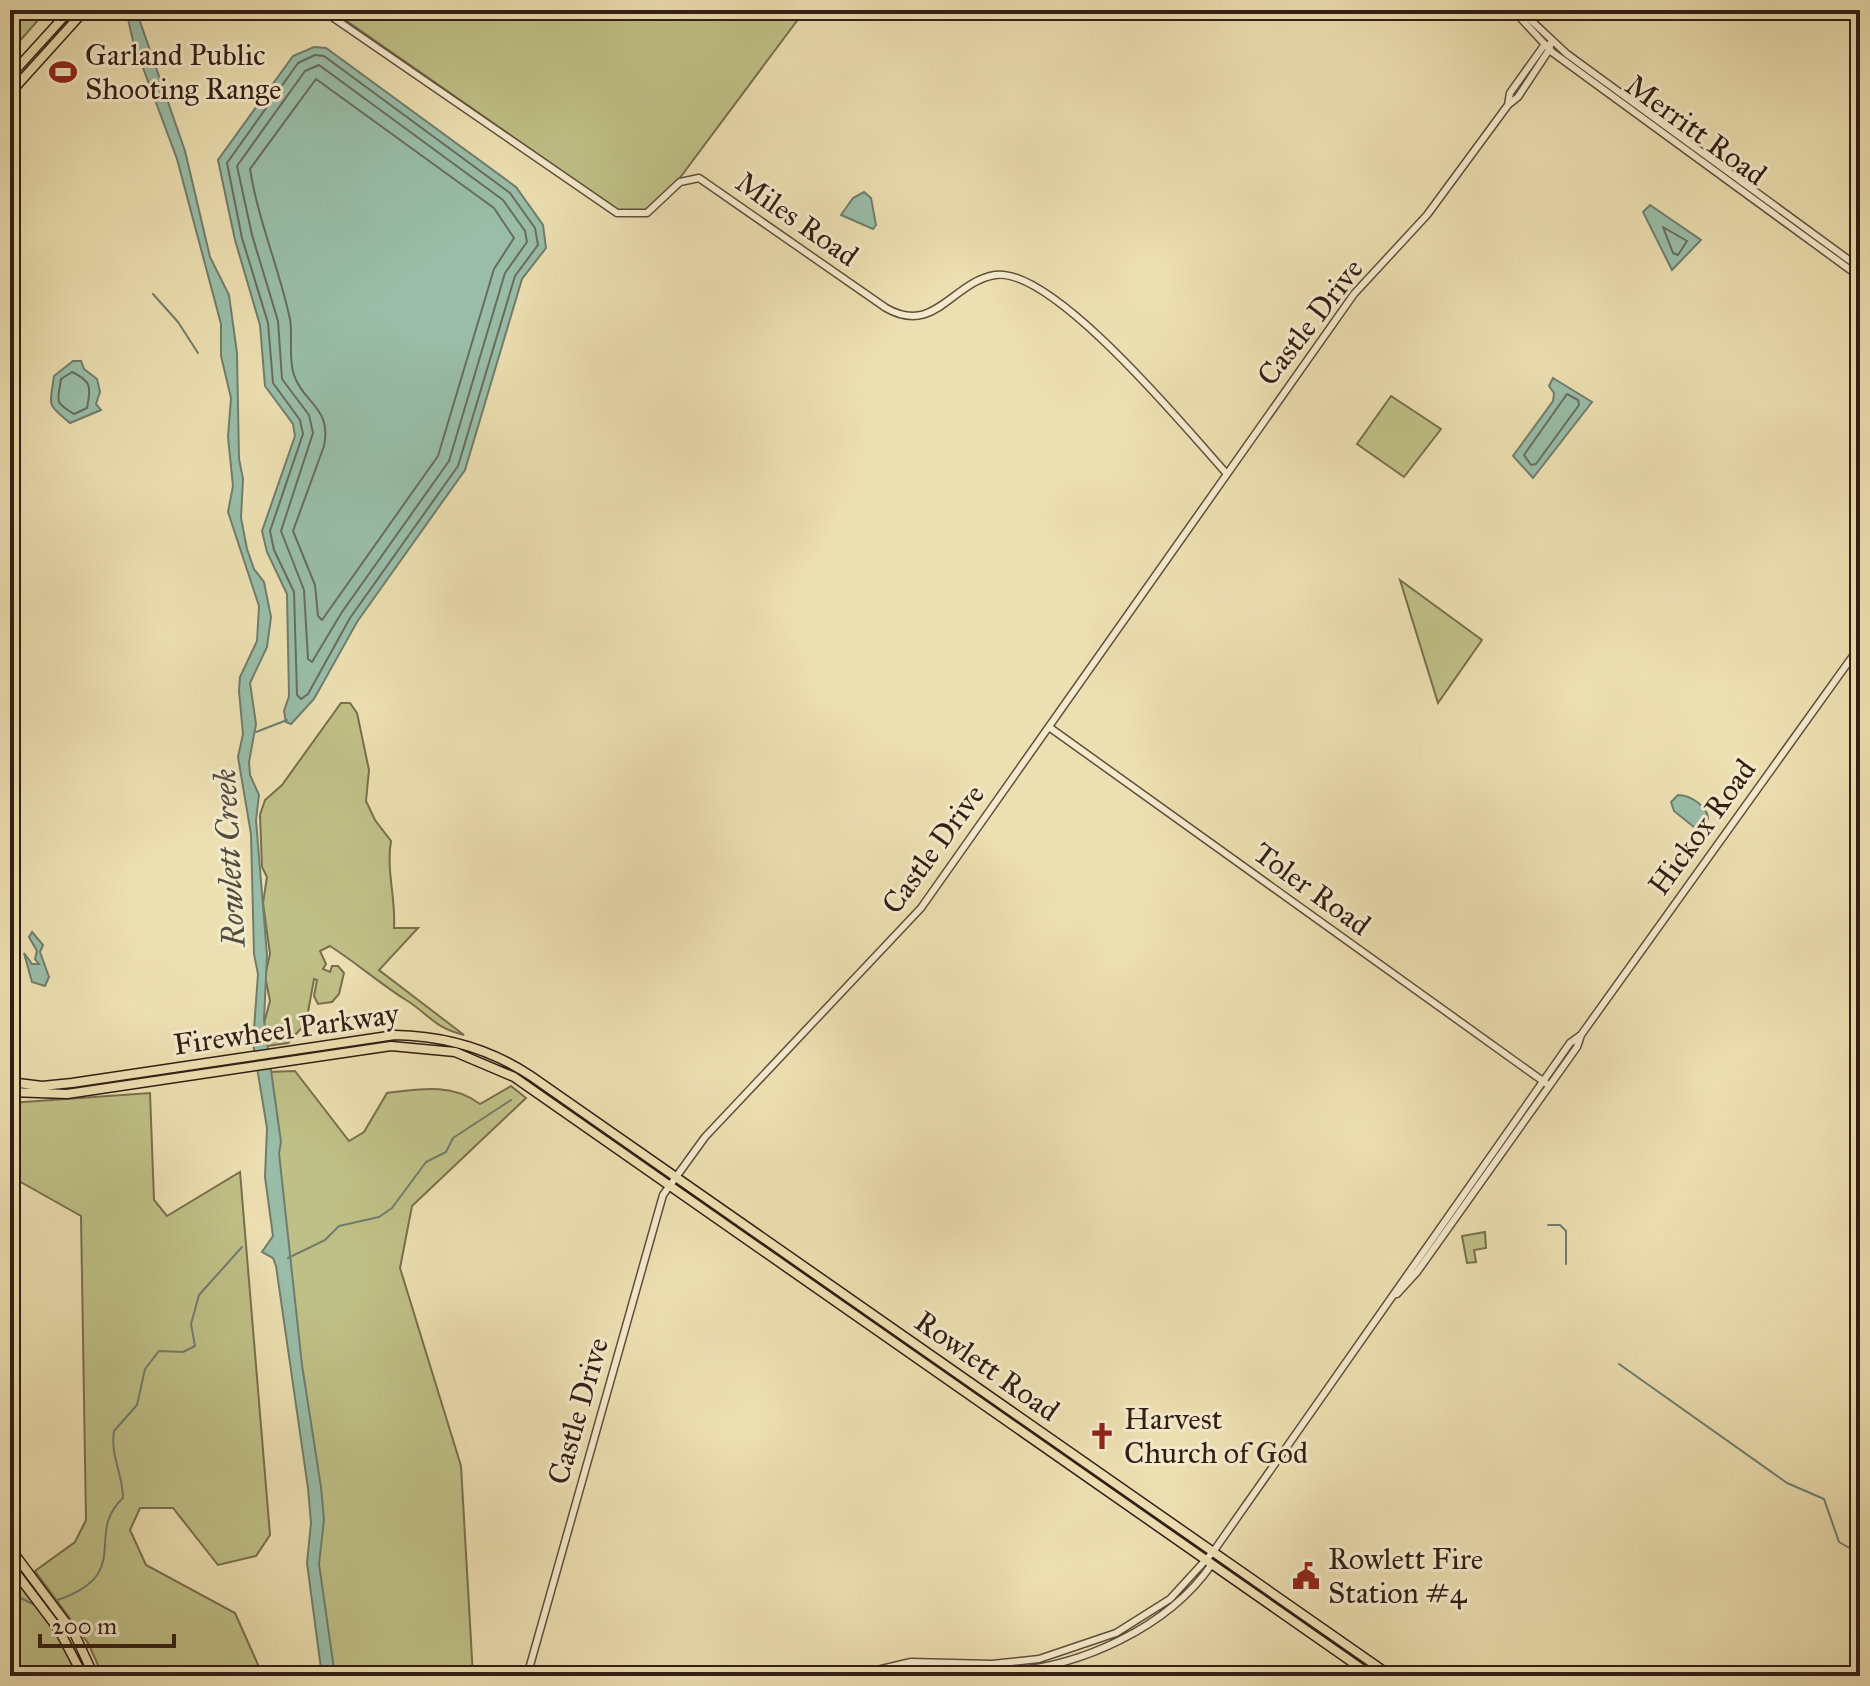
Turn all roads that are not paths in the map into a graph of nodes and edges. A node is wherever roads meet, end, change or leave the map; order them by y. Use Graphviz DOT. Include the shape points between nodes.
graph roads {
  1 [pos="70,10"];
  2 [pos="85,10"];
  3 [pos="322,10"];
  4 [pos="1513,10"];
  5 [pos="1520,10"];
  6 [pos="1548,46"];
  7 [pos="10,76"];
  8 [pos="10,93"];
  9 [pos="1860,268"];
  10 [pos="1860,277"];
  11 [pos="1227,474"];
  12 [pos="1860,646"];
  13 [pos="1049,727"];
  14 [pos="304,1053"];
  15 [pos="10,1082"];
  16 [pos="1546,1083"];
  17 [pos="48,1090"];
  18 [pos="10,1092"];
  19 [pos="548,1101"];
  20 [pos="587,1115"];
  21 [pos="1481,1176"];
  22 [pos="672,1181"];
  23 [pos="1471,1183"];
  24 [pos="1450,1226"];
  25 [pos="803,1267"];
  26 [pos="796,1275"];
  27 [pos="1386,1305"];
  28 [pos="10,1548"];
  29 [pos="1213,1552"];
  30 [pos="1208,1562"];
  31 [pos="10,1565"];
  32 [pos="28,1582"];
  33 [pos="1172,1597"];
  34 [pos="1178,1603"];
  35 [pos="63,1628"];
  36 [pos="83,1676"];
  37 [pos="94,1676"];
  38 [pos="527,1676"];
  39 [pos="852,1676"];
  40 [pos="880,1676"];
  41 [pos="1372,1676"];
  42 [pos="1391,1676"];
  1 -- 7 [label="main road"];
  2 -- 8 [label="main road"];
  3 -- 11 [label="street, Miles Road" via="617,213 647,213 680,182 699,178 906,317 929,313 993,275 1020,279 1106,341"];
  4 -- 6 [label="street, Merritt Road"];
  5 -- 6 [label="street, Merritt Road"];
  6 -- 9 [label="street, Merritt Road"];
  6 -- 10 [label="street, Merritt Road"];
  6 -- 11 [label="street, Castle Drive" via="1518,97 1427,215 1354,294"];
  11 -- 13 [label="street, Castle Drive"];
  12 -- 16 [label="street, Hickox Road"];
  13 -- 16 [label="street, Toler Road"];
  13 -- 22 [label="street, Castle Drive" via="921,908 705,1137"];
  14 -- 17 [label="main road, Firewheel Parkway"];
  14 -- 19 [label="main road, Firewheel Parkway" via="391,1046 443,1049 502,1070"];
  14 -- 20 [label="main road, Firewheel Parkway" via="395,1035 463,1043 522,1070"];
  15 -- 17 [label="main road, Firewheel Parkway"];
  16 -- 21 [label="street, Hickox Road"];
  17 -- 18 [label="main road, Firewheel Parkway"];
  19 -- 20 [label="main road" via="555,1099"];
  19 -- 22 [label="main road, Firewheel Parkway"];
  20 -- 22 [label="main road, Firewheel Parkway"];
  21 -- 23 [label="street, Hickox Road"];
  21 -- 24 [label="street, Hickox Road"];
  22 -- 25 [label="main road, Rowlett Road"];
  22 -- 26 [label="main road, Rowlett Road"];
  22 -- 38 [label="street, Castle Drive" via="663,1195"];
  23 -- 24 [label="street" via="1448,1218"];
  23 -- 27 [label="street, Hickox Road"];
  24 -- 27 [label="street, Hickox Road"];
  25 -- 26 [label="main road"];
  25 -- 29 [label="main road, Rowlett Road"];
  26 -- 30 [label="main road, Rowlett Road"];
  27 -- 29 [label="street, Hickox Road"];
  28 -- 32 [label="main road"];
  29 -- 30 [label="street"];
  29 -- 42 [label="main road, Rowlett Road"];
  30 -- 33 [label="street"];
  30 -- 34 [label="street"];
  30 -- 41 [label="main road, Rowlett Road"];
  31 -- 32 [label="main road"];
  32 -- 35 [label="main road"];
  33 -- 34 [label="street"];
  33 -- 39 [label="street" via="1116,1633 1039,1659 911,1662"];
  34 -- 40 [label="street" via="1128,1636 1048,1665 1001,1672 924,1669"];
  35 -- 36 [label="main road"];
  35 -- 37 [label="main road" via="81,1645"];
}
